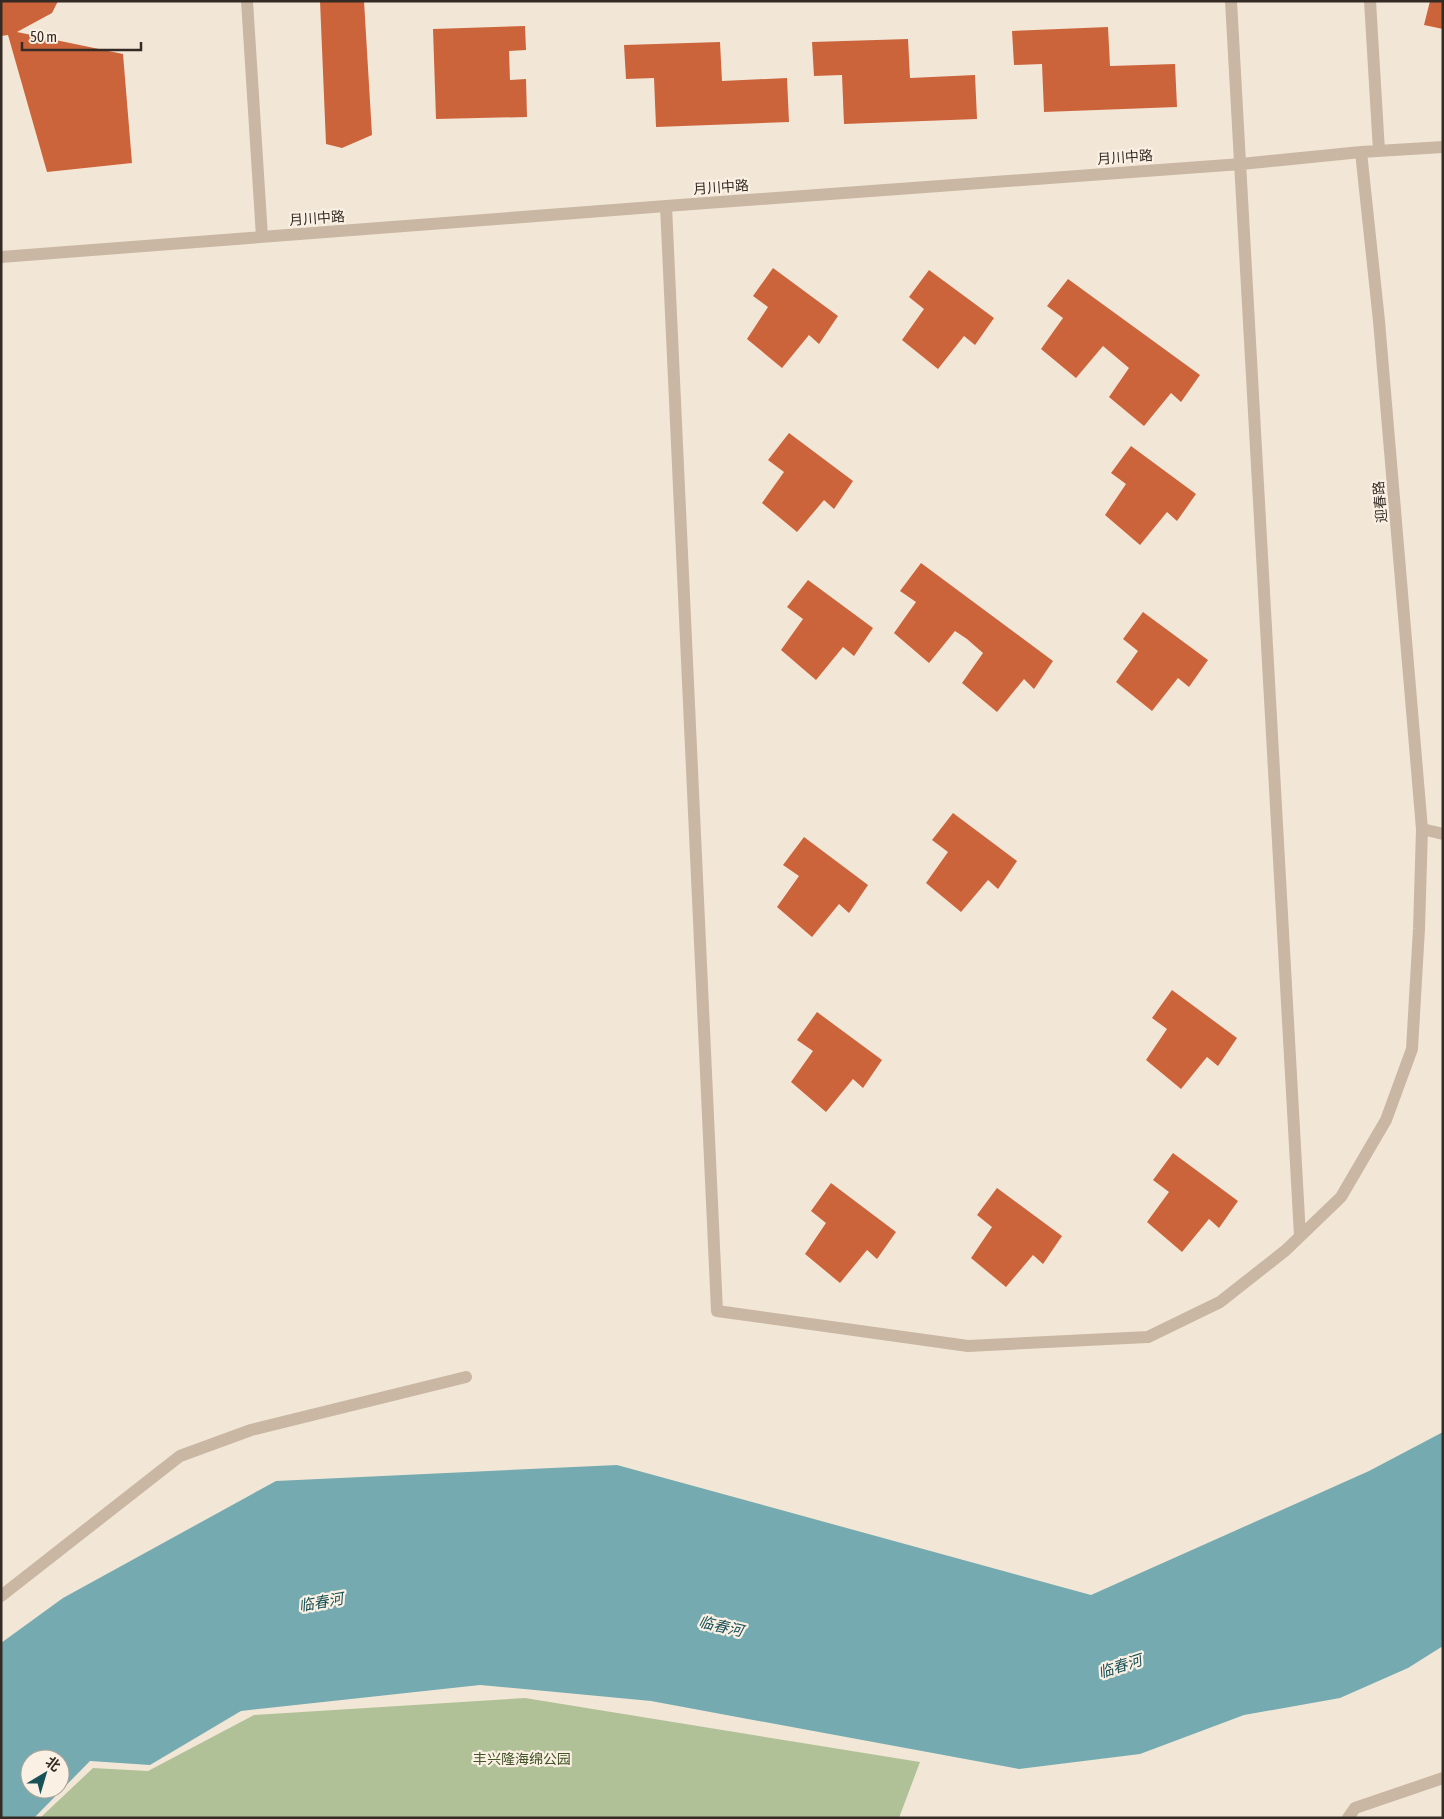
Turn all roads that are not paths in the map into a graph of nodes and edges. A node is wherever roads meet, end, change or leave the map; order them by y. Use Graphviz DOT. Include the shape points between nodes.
graph roads {
  1 [pos="247,1"];
  2 [pos="1232,1"];
  3 [pos="1370,1"];
  4 [pos="1443,147"];
  5 [pos="1379,151"];
  6 [pos="1361,152"];
  7 [pos="1241,164"];
  8 [pos="666,206"];
  9 [pos="262,237"];
  10 [pos="1,258"];
  11 [pos="1422,829"];
  12 [pos="1443,834"];
  13 [pos="1300,1236"];
  14 [pos="466,1377"];
  15 [pos="1,1596"];
  16 [pos="1443,1778"];
  17 [pos="1348,1818"];
  1 -- 9 [label="street"];
  2 -- 7 [label="street"];
  3 -- 5 [label="street"];
  4 -- 5 [label="street, 月川中路"];
  5 -- 6 [label="street, 月川中路"];
  6 -- 7 [label="street, 月川中路"];
  6 -- 11 [label="street, 迎春路" via="1380,321"];
  7 -- 8 [label="street, 月川中路"];
  7 -- 13 [label="street"];
  8 -- 9 [label="street, 月川中路"];
  8 -- 13 [label="street, 迎春路" via="717,1311 968,1346 1148,1337 1220,1302"];
  9 -- 10 [label="street, 月川中路"];
  11 -- 12 [label="street"];
  11 -- 13 [label="street, 迎春路" via="1412,1049 1386,1120 1341,1197"];
  14 -- 15 [label="street" via="252,1430 180,1456"];
  16 -- 17 [label="street" via="1356,1808"];
}
